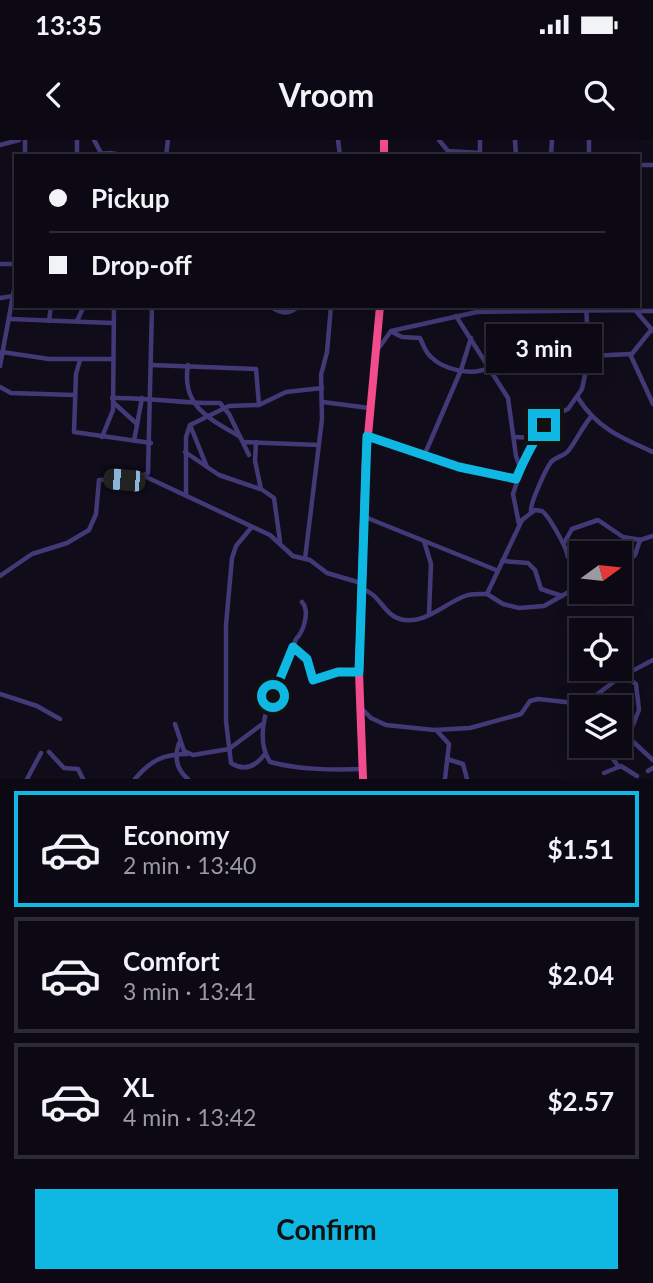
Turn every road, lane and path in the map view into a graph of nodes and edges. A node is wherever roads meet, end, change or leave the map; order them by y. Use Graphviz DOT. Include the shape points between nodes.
graph roads {
  1 [pos="19,140"];
  2 [pos="94,140"];
  3 [pos="439,140"];
  4 [pos="480,140"];
  5 [pos="0,145"];
  6 [pos="101,153"];
  7 [pos="93,154"];
  8 [pos="110,154"];
  9 [pos="480,154"];
  10 [pos="14,290"];
  11 [pos="13,296"];
  12 [pos="0,298"];
  13 [pos="653,304"];
  14 [pos="51,308"];
  15 [pos="83,308"];
  16 [pos="114,308"];
  17 [pos="152,308"];
  18 [pos="274,308"];
  19 [pos="296,308"];
  20 [pos="331,308"];
  21 [pos="380,308"];
  22 [pos="586,308"];
  23 [pos="619,309"];
  24 [pos="639,310"];
  25 [pos="653,311"];
  26 [pos="456,316"];
  27 [pos="10,319"];
  28 [pos="49,321"];
  29 [pos="76,321"];
  30 [pos="112,323"];
  31 [pos="652,330"];
  32 [pos="391,331"];
  33 [pos="471,338"];
  34 [pos="2,352"];
  35 [pos="375,352"];
  36 [pos="631,355"];
  37 [pos="589,356"];
  38 [pos="80,359"];
  39 [pos="111,359"];
  40 [pos="150,365"];
  41 [pos="188,365"];
  42 [pos="0,366"];
  43 [pos="488,368"];
  44 [pos="461,370"];
  45 [pos="322,388"];
  46 [pos="1,389"];
  47 [pos="74,395"];
  48 [pos="142,398"];
  49 [pos="578,398"];
  50 [pos="150,399"];
  51 [pos="112,400"];
  52 [pos="323,402"];
  53 [pos="653,404"];
  54 [pos="259,405"];
  55 [pos="199,407"];
  56 [pos="225,408"];
  57 [pos="369,408"];
  58 [pos="207,416"];
  59 [pos="590,418"];
  60 [pos="198,420"];
  61 [pos="137,424"];
  62 [pos="190,425"];
  63 [pos="367,436"];
  64 [pos="102,437"];
  65 [pos="515,438"];
  66 [pos="535,438"];
  67 [pos="242,439"];
  68 [pos="134,441"];
  69 [pos="256,442"];
  70 [pos="151,443"];
  71 [pos="319,445"];
  72 [pos="186,452"];
  73 [pos="653,452"];
  74 [pos="249,455"];
  75 [pos="424,456"];
  76 [pos="520,468"];
  77 [pos="208,469"];
  78 [pos="144,476"];
  79 [pos="516,479"];
  80 [pos="261,489"];
  81 [pos="186,494"];
  82 [pos="531,511"];
  83 [pos="364,517"];
  84 [pos="519,525"];
  85 [pos="251,528"];
  86 [pos="653,536"];
  87 [pos="640,540"];
  88 [pos="424,541"];
  89 [pos="280,542"];
  90 [pos="564,543"];
  91 [pos="568,556"];
  92 [pos="632,558"];
  93 [pos="305,559"];
  94 [pos="502,561"];
  95 [pos="496,570"];
  96 [pos="0,576"];
  97 [pos="362,586"];
  98 [pos="569,592"];
  99 [pos="487,594"];
  100 [pos="563,596"];
  101 [pos="302,602"];
  102 [pos="429,615"];
  103 [pos="293,647"];
  104 [pos="653,660"];
  105 [pos="632,671"];
  106 [pos="359,672"];
  107 [pos="616,681"];
  108 [pos="632,681"];
  109 [pos="0,694"];
  110 [pos="597,695"];
  111 [pos="569,703"];
  112 [pos="360,707"];
  113 [pos="60,719"];
  114 [pos="175,724"];
  115 [pos="261,725"];
  116 [pos="434,730"];
  117 [pos="179,741"];
  118 [pos="229,749"];
  119 [pos="49,752"];
  120 [pos="41,753"];
  121 [pos="175,754"];
  122 [pos="187,754"];
  123 [pos="265,754"];
  124 [pos="612,758"];
  125 [pos="447,759"];
  126 [pos="653,760"];
  127 [pos="270,762"];
  128 [pos="256,765"];
  129 [pos="619,767"];
  130 [pos="364,769"];
  131 [pos="604,773"];
  132 [pos="637,776"];
  133 [pos="27,779"];
  134 [pos="83,779"];
  135 [pos="135,779"];
  136 [pos="188,779"];
  137 [pos="363,779"];
  138 [pos="445,779"];
  139 [pos="467,779"];
  1 -- 5 [label="street"];
  2 -- 6 [label="street"];
  3 -- 9 [label="street" via="446,150"];
  4 -- 9 [label="street"];
  6 -- 7 [label="street"];
  6 -- 8 [label="street"];
  10 -- 11 [label="street"];
  11 -- 12 [label="street"];
  11 -- 27 [label="street"];
  13 -- 24 [label="street"];
  14 -- 28 [label="street"];
  15 -- 29 [label="street"];
  16 -- 30 [label="street"];
  17 -- 40 [label="street"];
  18 -- 19 [label="street" via="283,312"];
  20 -- 45 [label="street"];
  21 -- 35 [label="highway"];
  22 -- 23 [label="street"];
  22 -- 26 [label="street"];
  22 -- 37 [label="street"];
  23 -- 24 [label="street"];
  24 -- 25 [label="street"];
  24 -- 31 [label="street"];
  26 -- 32 [label="street"];
  26 -- 33 [label="street"];
  27 -- 28 [label="street"];
  27 -- 34 [label="street"];
  28 -- 29 [label="street"];
  29 -- 30 [label="street"];
  30 -- 39 [label="street"];
  31 -- 36 [label="street"];
  32 -- 35 [label="street"];
  32 -- 44 [label="street" via="420,338 434,360"];
  33 -- 43 [label="street"];
  33 -- 44 [label="street"];
  34 -- 38 [label="street"];
  34 -- 42 [label="street"];
  35 -- 57 [label="highway"];
  36 -- 37 [label="street"];
  36 -- 53 [label="street"];
  37 -- 49 [label="street"];
  38 -- 39 [label="street"];
  38 -- 47 [label="street"];
  39 -- 51 [label="street"];
  40 -- 41 [label="street"];
  40 -- 50 [label="street"];
  41 -- 54 [label="street" via="256,369"];
  41 -- 55 [label="street" via="187,389"];
  43 -- 44 [label="street" via="476,373"];
  43 -- 65 [label="street" via="510,403"];
  44 -- 75 [label="street"];
  45 -- 52 [label="street"];
  45 -- 54 [label="street" via="286,392"];
  46 -- 47 [label="street"];
  47 -- 64 [label="street" via="74,432"];
  48 -- 50 [label="street"];
  48 -- 51 [label="street"];
  48 -- 61 [label="street"];
  49 -- 59 [label="street"];
  49 -- 66 [label="street" via="568,409 550,416"];
  50 -- 55 [label="street"];
  50 -- 70 [label="street"];
  51 -- 61 [label="street"];
  51 -- 64 [label="street" via="111,419"];
  52 -- 57 [label="street"];
  52 -- 71 [label="street"];
  54 -- 56 [label="street"];
  55 -- 56 [label="street" via="217,403"];
  55 -- 58 [label="street"];
  55 -- 60 [label="street"];
  56 -- 58 [label="street"];
  56 -- 67 [label="street"];
  57 -- 63 [label="highway"];
  58 -- 60 [label="street"];
  58 -- 67 [label="street"];
  59 -- 73 [label="street"];
  59 -- 82 [label="street" via="568,451 547,469 532,498"];
  60 -- 62 [label="street"];
  61 -- 68 [label="street"];
  62 -- 72 [label="street"];
  62 -- 77 [label="street"];
  63 -- 75 [label="street"];
  63 -- 83 [label="highway"];
  64 -- 68 [label="street"];
  65 -- 66 [label="street"];
  65 -- 76 [label="street"];
  66 -- 76 [label="street"];
  67 -- 69 [label="street"];
  67 -- 74 [label="street"];
  68 -- 70 [label="street"];
  69 -- 71 [label="street"];
  69 -- 80 [label="street"];
  70 -- 78 [label="street"];
  71 -- 93 [label="street"];
  72 -- 77 [label="street"];
  72 -- 81 [label="street"];
  75 -- 79 [label="street"];
  76 -- 79 [label="street"];
  77 -- 80 [label="street" via="232,482"];
  78 -- 81 [label="street"];
  78 -- 96 [label="street" via="99,480 96,514 89,530 58,547 32,554"];
  79 -- 84 [label="street" via="513,494"];
  80 -- 89 [label="street" via="274,498"];
  81 -- 85 [label="street"];
  82 -- 84 [label="street"];
  82 -- 90 [label="street" via="548,515"];
  83 -- 88 [label="street"];
  83 -- 97 [label="highway"];
  84 -- 94 [label="street"];
  85 -- 89 [label="street"];
  85 -- 118 [label="street" via="232,558 226,625"];
  86 -- 87 [label="street"];
  87 -- 90 [label="street" via="621,536 600,520 572,528"];
  87 -- 92 [label="street"];
  88 -- 95 [label="street"];
  88 -- 102 [label="street" via="431,564"];
  89 -- 93 [label="street" via="293,556"];
  90 -- 91 [label="street"];
  93 -- 97 [label="street"];
  94 -- 95 [label="street"];
  94 -- 100 [label="street" via="528,563 541,589"];
  95 -- 99 [label="street"];
  97 -- 102 [label="street" via="398,619"];
  97 -- 106 [label="highway"];
  98 -- 100 [label="street"];
  99 -- 100 [label="street" via="519,608 544,606"];
  99 -- 102 [label="street" via="468,594"];
  101 -- 103 [label="street" via="306,606 304,626"];
  103 -- 106 [label="street" via="307,659 313,680 338,672"];
  103 -- 115 [label="street"];
  104 -- 105 [label="street"];
  106 -- 112 [label="highway"];
  107 -- 110 [label="street"];
  108 -- 126 [label="street" via="639,709 628,737"];
  109 -- 113 [label="street"];
  111 -- 116 [label="street" via="538,699 530,701 521,714 470,728"];
  112 -- 116 [label="street" via="386,725"];
  112 -- 130 [label="highway"];
  114 -- 117 [label="street"];
  115 -- 118 [label="street"];
  115 -- 123 [label="street"];
  116 -- 125 [label="street" via="448,741"];
  117 -- 121 [label="street"];
  117 -- 122 [label="street"];
  118 -- 122 [label="street"];
  118 -- 128 [label="street" via="234,765"];
  119 -- 134 [label="street" via="64,768 78,769"];
  120 -- 133 [label="street"];
  121 -- 122 [label="street"];
  121 -- 135 [label="street" via="147,764"];
  121 -- 136 [label="street"];
  123 -- 127 [label="street"];
  123 -- 128 [label="street"];
  124 -- 129 [label="street"];
  125 -- 138 [label="street"];
  125 -- 139 [label="street" via="463,764"];
  127 -- 128 [label="street"];
  127 -- 130 [label="street" via="344,772"];
  129 -- 131 [label="street"];
  129 -- 132 [label="street"];
  130 -- 137 [label="highway"];
}
